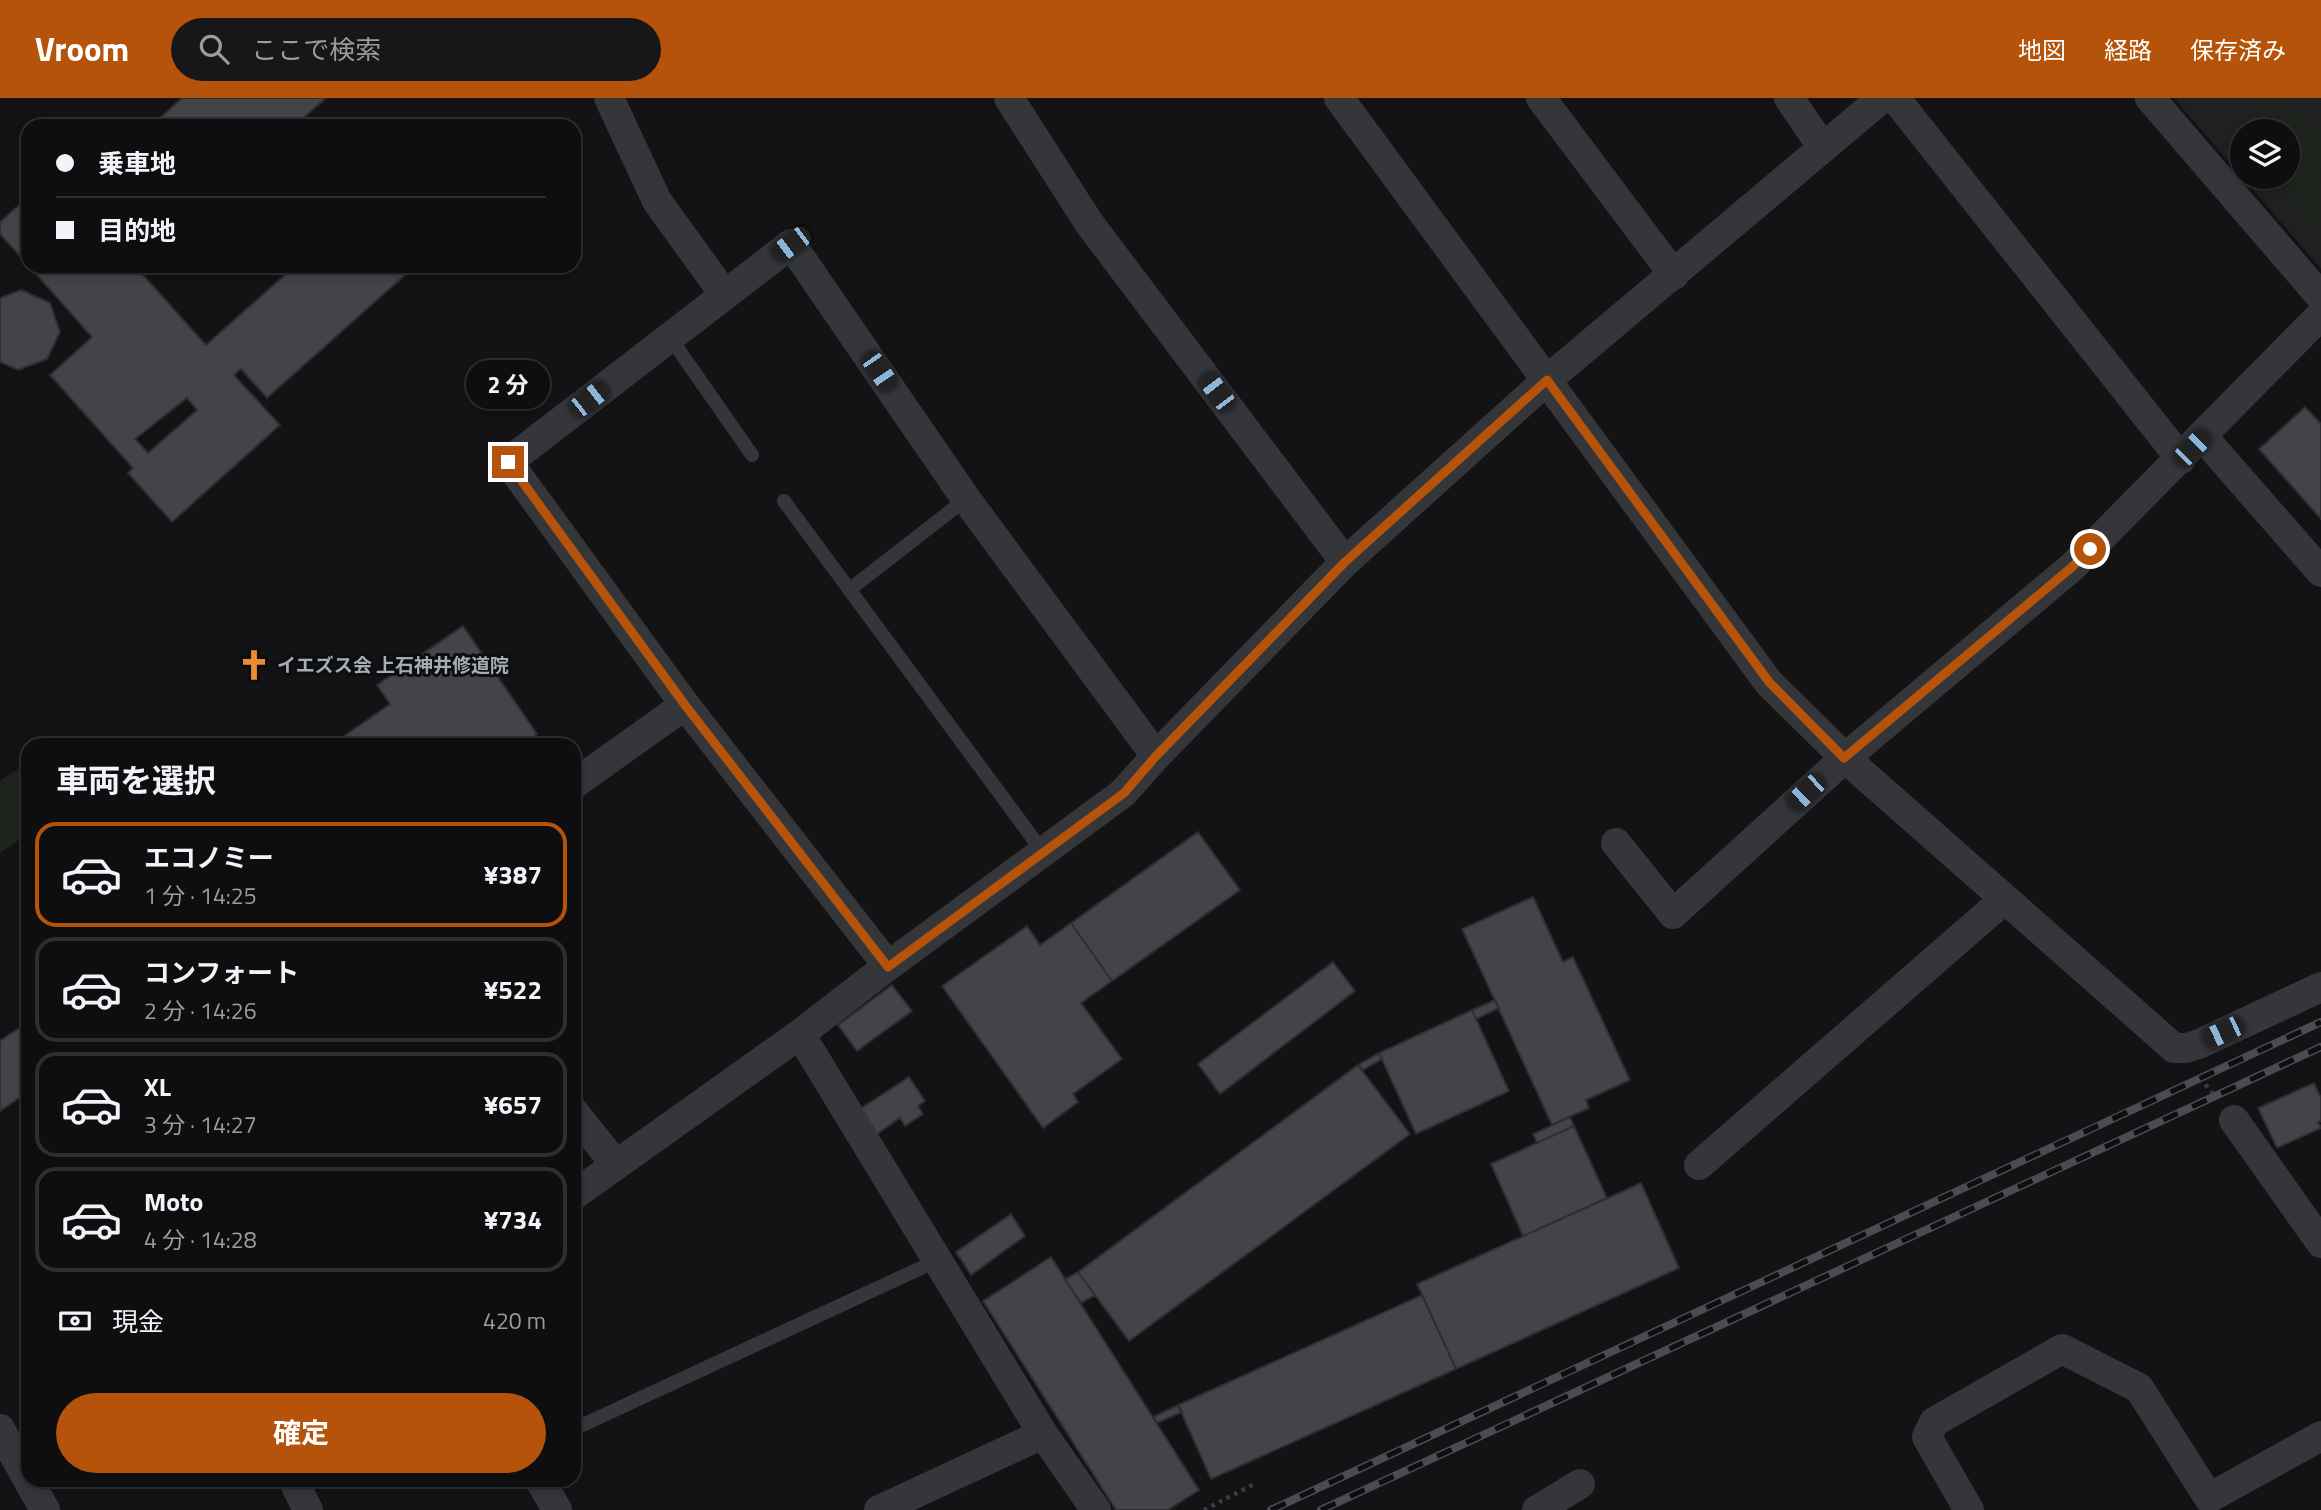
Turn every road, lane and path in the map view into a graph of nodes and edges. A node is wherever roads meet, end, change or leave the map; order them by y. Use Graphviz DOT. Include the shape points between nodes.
graph roads {
  1 [pos="609,98"];
  2 [pos="1009,98"];
  3 [pos="1339,98"];
  4 [pos="1541,98"];
  5 [pos="1789,98"];
  6 [pos="1882,98"];
  7 [pos="1895,98"];
  8 [pos="2150,98"];
  9 [pos="1823,148"];
  10 [pos="1674,275"];
  11 [pos="724,294"];
  12 [pos="2321,297"];
  13 [pos="2321,315"];
  14 [pos="669,337"];
  15 [pos="1547,380"];
  16 [pos="2203,437"];
  17 [pos="752,455"];
  18 [pos="2181,459"];
  19 [pos="966,499"];
  20 [pos="784,501"];
  21 [pos="1345,562"];
  22 [pos="2321,572"];
  23 [pos="849,590"];
  24 [pos="685,705"];
  25 [pos="1156,756"];
  26 [pos="1844,758"];
  27 [pos="581,779"];
  28 [pos="1616,843"];
  29 [pos="1043,852"];
  30 [pos="2005,899"];
  31 [pos="888,967"];
  32 [pos="2321,987"];
  33 [pos="800,1034"];
  34 [pos="2174,1048"];
  35 [pos="2234,1120"];
  36 [pos="581,1121"];
  37 [pos="616,1165"];
  38 [pos="1699,1165"];
  39 [pos="581,1190"];
  40 [pos="2321,1243"];
  41 [pos="936,1261"];
  42 [pos="581,1426"];
  43 [pos="8,1433"];
  44 [pos="1043,1434"];
  45 [pos="2321,1436"];
  46 [pos="21,1464"];
  47 [pos="1254,1484"];
  48 [pos="1580,1484"];
  49 [pos="32,1487"];
  50 [pos="296,1487"];
  51 [pos="544,1487"];
  52 [pos="45,1510"];
  53 [pos="308,1510"];
  54 [pos="557,1510"];
  55 [pos="880,1510"];
  56 [pos="1096,1510"];
  57 [pos="1204,1510"];
  58 [pos="1537,1510"];
  59 [pos="1969,1510"];
  1 -- 11 [label="street" via="657,201"];
  2 -- 21 [label="street" via="1089,223"];
  3 -- 15 [label="street"];
  4 -- 10 [label="street"];
  5 -- 9 [label="street"];
  6 -- 9 [label="street"];
  7 -- 18 [label="street"];
  8 -- 12 [label="street"];
  9 -- 10 [label="street"];
  10 -- 15 [label="street"];
  11 -- 14 [label="street"];
  11 -- 19 [label="street" via="791,244"];
  13 -- 16 [label="street"];
  14 -- 17 [label="lane"];
  14 -- 24 [label="street" via="508,462"];
  15 -- 21 [label="street"];
  15 -- 26 [label="street" via="1769,682"];
  16 -- 18 [label="street"];
  16 -- 22 [label="street"];
  18 -- 26 [label="street" via="2072,567"];
  19 -- 23 [label="lane"];
  19 -- 25 [label="street"];
  20 -- 23 [label="lane"];
  21 -- 25 [label="street"];
  23 -- 29 [label="lane"];
  24 -- 27 [label="street"];
  24 -- 31 [label="street"];
  25 -- 29 [label="street" via="1124,793"];
  26 -- 28 [label="street" via="1673,914"];
  26 -- 30 [label="street"];
  29 -- 31 [label="street"];
  30 -- 34 [label="street"];
  30 -- 38 [label="street"];
  31 -- 33 [label="street"];
  32 -- 34 [label="street" via="2199,1044"];
  33 -- 37 [label="street"];
  33 -- 41 [label="street"];
  34 -- 35 [label="path"];
  35 -- 40 [label="street"];
  36 -- 37 [label="street"];
  37 -- 39 [label="street"];
  41 -- 42 [label="lane"];
  41 -- 44 [label="street"];
  43 -- 46 [label="street"];
  44 -- 55 [label="street"];
  44 -- 56 [label="street"];
  45 -- 59 [label="street" via="2209,1498 2139,1388 2062,1349 1934,1422 1927,1437"];
  47 -- 57 [label="path"];
  48 -- 58 [label="street"];
  49 -- 52 [label="street"];
  50 -- 53 [label="street"];
  51 -- 54 [label="street"];
}
